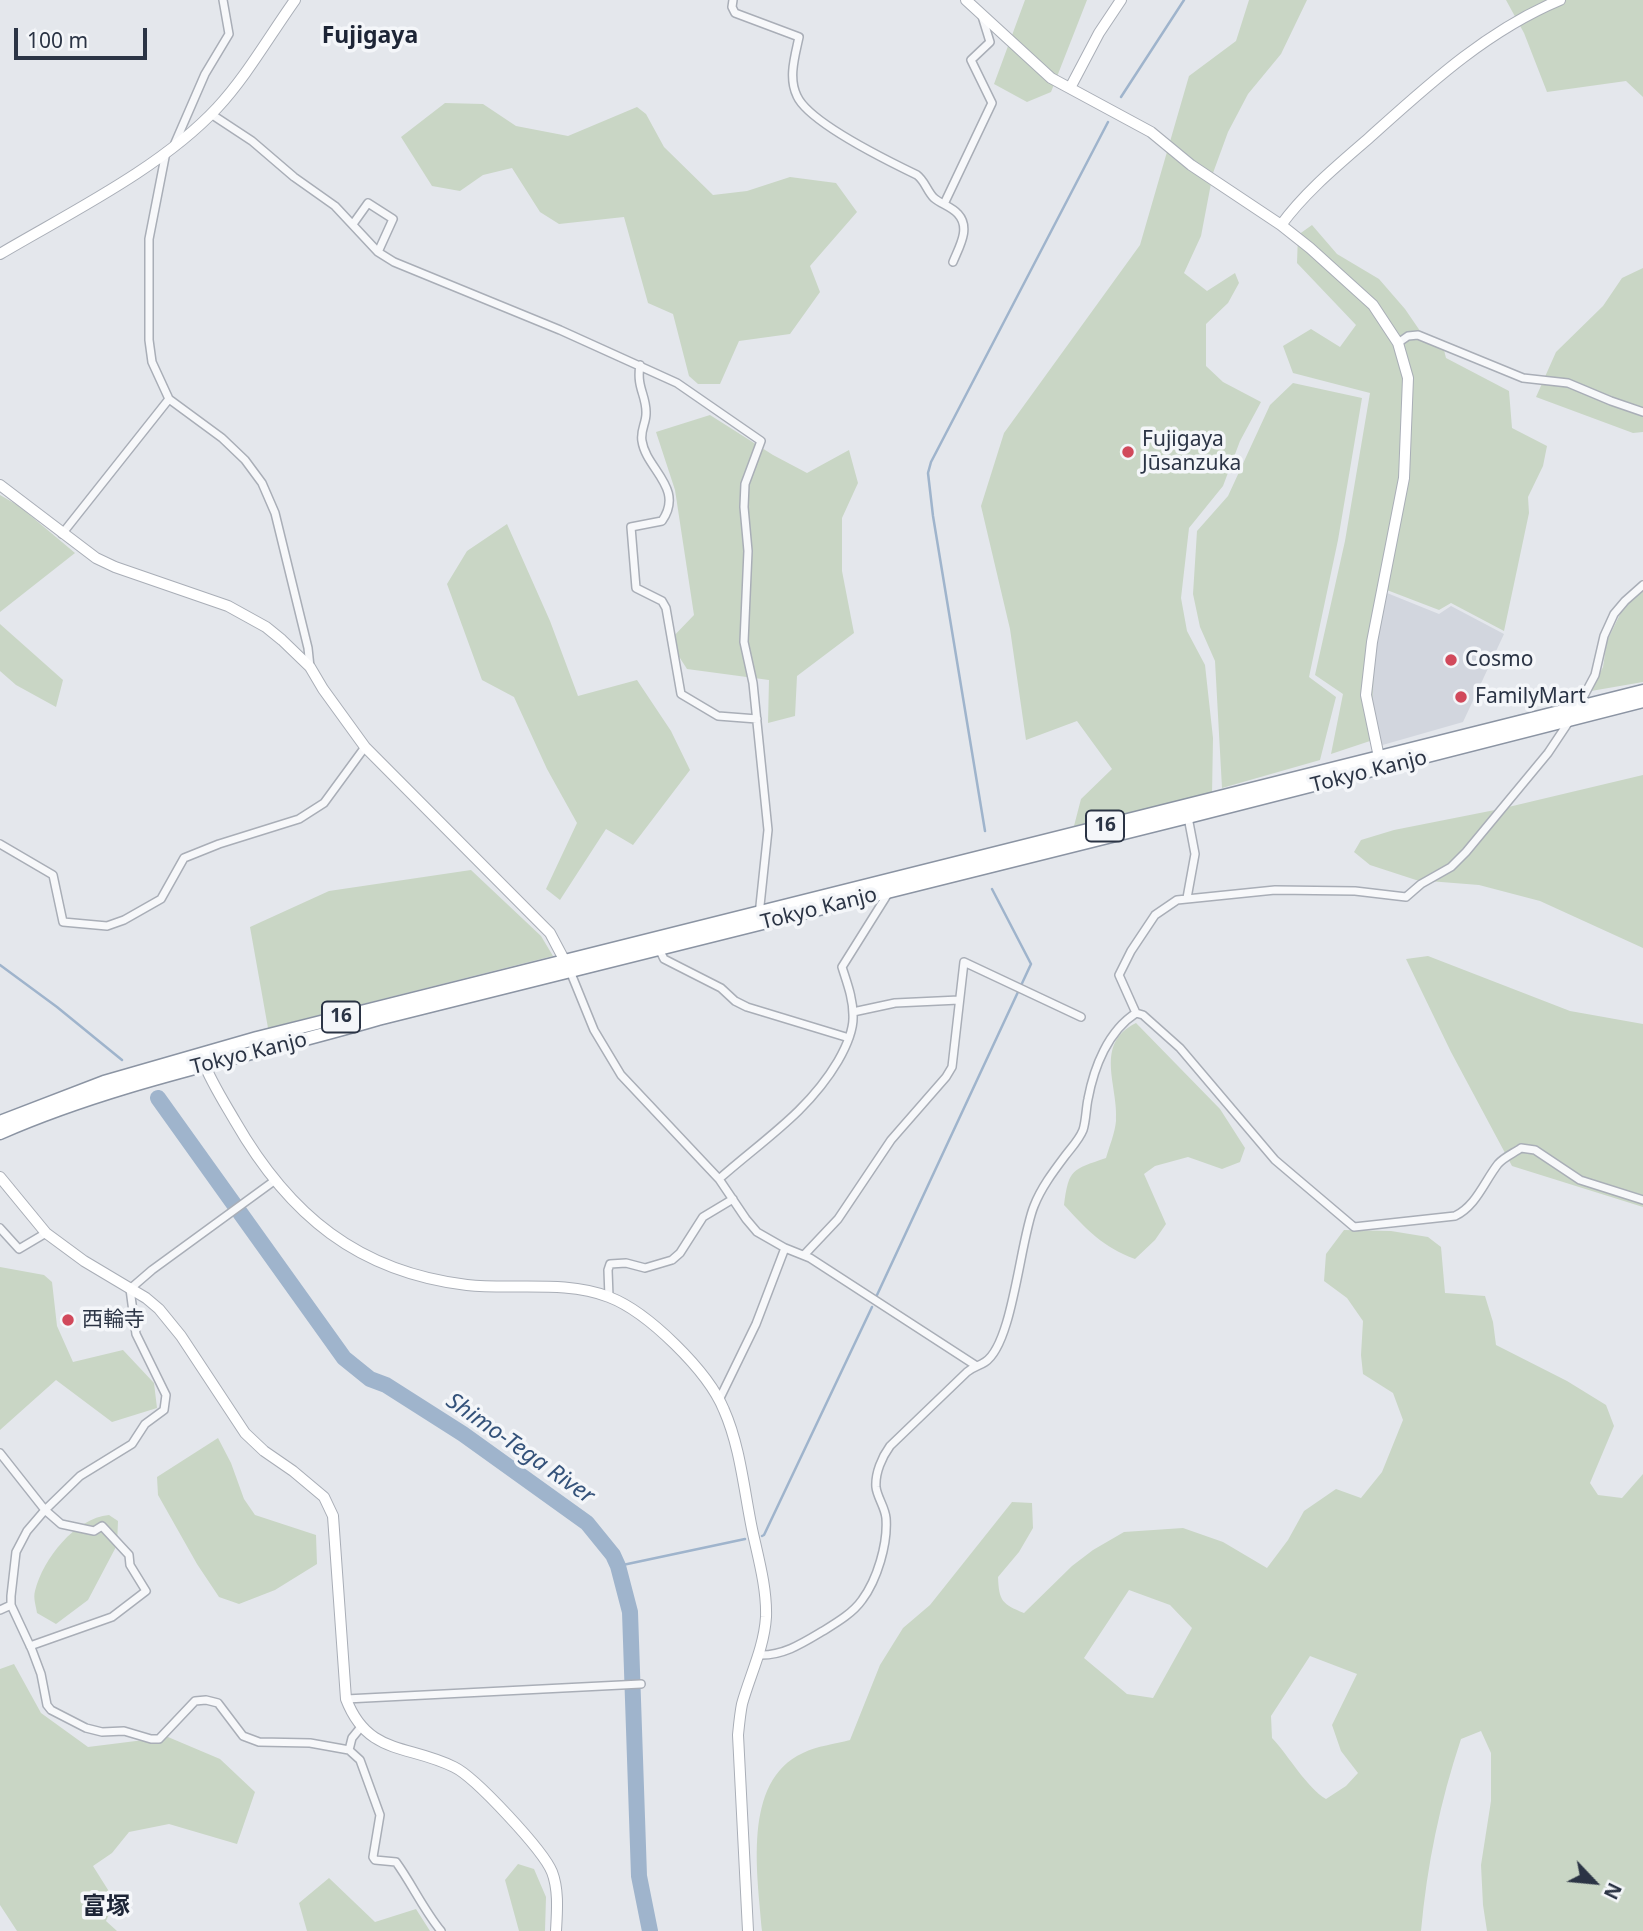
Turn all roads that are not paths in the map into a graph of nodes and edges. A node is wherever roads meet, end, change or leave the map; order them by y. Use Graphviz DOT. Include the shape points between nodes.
graph roads {
  1 [pos="223,0"];
  2 [pos="295,0"];
  3 [pos="733,0"];
  4 [pos="966,0"];
  5 [pos="1121,0"];
  6 [pos="1560,0"];
  7 [pos="982,15"];
  8 [pos="1070,88"];
  9 [pos="211,114"];
  10 [pos="170,148"];
  11 [pos="944,204"];
  12 [pos="353,224"];
  13 [pos="1281,225"];
  14 [pos="378,252"];
  15 [pos="0,254"];
  16 [pos="953,262"];
  17 [pos="1398,343"];
  18 [pos="640,365"];
  19 [pos="169,398"];
  20 [pos="1643,412"];
  21 [pos="0,485"];
  22 [pos="62,534"];
  23 [pos="1643,585"];
  24 [pos="310,667"];
  25 [pos="1643,691"];
  26 [pos="1643,701"];
  27 [pos="1578,707"];
  28 [pos="757,719"];
  29 [pos="1570,720"];
  30 [pos="365,747"];
  31 [pos="1380,763"];
  32 [pos="1188,817"];
  33 [pos="0,844"];
  34 [pos="890,891"];
  35 [pos="1187,898"];
  36 [pos="759,919"];
  37 [pos="659,950"];
  38 [pos="568,966"];
  39 [pos="959,1000"];
  40 [pos="853,1012"];
  41 [pos="1136,1013"];
  42 [pos="1081,1017"];
  43 [pos="849,1038"];
  44 [pos="203,1059"];
  45 [pos="0,1122"];
  46 [pos="0,1133"];
  47 [pos="0,1177"];
  48 [pos="719,1179"];
  49 [pos="274,1181"];
  50 [pos="733,1199"];
  51 [pos="1643,1200"];
  52 [pos="0,1228"];
  53 [pos="46,1233"];
  54 [pos="785,1248"];
  55 [pos="804,1255"];
  56 [pos="130,1289"];
  57 [pos="608,1297"];
  58 [pos="975,1365"];
  59 [pos="719,1401"];
  60 [pos="0,1452"];
  61 [pos="45,1510"];
  62 [pos="11,1605"];
  63 [pos="0,1610"];
  64 [pos="30,1646"];
  65 [pos="759,1655"];
  66 [pos="641,1684"];
  67 [pos="346,1699"];
  68 [pos="361,1727"];
  69 [pos="349,1750"];
  70 [pos="441,1931"];
  71 [pos="556,1931"];
  72 [pos="748,1931"];
  1 -- 10 [label="street" via="229,34"];
  2 -- 9 [label="street"];
  3 -- 11 [label="street" via="735,13 799,37 793,72 801,104 856,144 917,175"];
  4 -- 7 [label="street"];
  5 -- 8 [label="street"];
  6 -- 13 [label="street" via="1505,28 1433,80"];
  7 -- 8 [label="street" via="1051,78"];
  7 -- 11 [label="street" via="990,42 971,60 992,103"];
  8 -- 13 [label="street" via="1147,129 1191,165"];
  9 -- 10 [label="street"];
  9 -- 12 [label="street" via="252,141"];
  10 -- 15 [label="street"];
  10 -- 19 [label="street" via="149,239 152,362"];
  11 -- 16 [label="street" via="964,223"];
  12 -- 14 [label="street"];
  12 -- 14 [label="street" via="368,202 393,219"];
  13 -- 17 [label="street" via="1373,305"];
  14 -- 18 [label="street"];
  17 -- 20 [label="street" via="1418,335 1523,378 1568,383"];
  17 -- 31 [label="street" via="1408,378 1404,478 1366,695"];
  18 -- 28 [label="street" via="693,392 761,441 745,484 744,507 748,551 744,642"];
  18 -- 28 [label="street" via="637,379 646,414 641,440 668,491 663,522 631,527 636,588 662,601 666,608 681,694 718,716"];
  19 -- 22 [label="street"];
  19 -- 24 [label="street" via="245,460 262,483 275,513"];
  21 -- 22 [label="street"];
  22 -- 24 [label="street" via="115,567 228,606 266,627"];
  23 -- 27 [label="street" via="1615,614 1604,636 1595,675"];
  24 -- 30 [label="street"];
  25 -- 27 [label="highway, Tokyo Kanjo / 16"];
  26 -- 29 [label="highway, Tokyo Kanjo / 16"];
  27 -- 29 [label="highway"];
  27 -- 31 [label="highway, Tokyo Kanjo / 16"];
  28 -- 36 [label="street" via="768,830"];
  29 -- 31 [label="highway, Tokyo Kanjo / 16"];
  29 -- 35 [label="street" via="1466,852 1406,897 1287,890"];
  30 -- 33 [label="street" via="324,803 299,819 184,858 162,899 107,926 63,922 53,875"];
  30 -- 38 [label="street" via="550,933"];
  31 -- 32 [label="highway, Tokyo Kanjo / 16"];
  31 -- 36 [label="highway, Tokyo Kanjo / 16"];
  32 -- 34 [label="highway, Tokyo Kanjo / 16"];
  32 -- 35 [label="street" via="1195,853"];
  34 -- 36 [label="highway, Tokyo Kanjo / 16"];
  34 -- 40 [label="street" via="842,967"];
  35 -- 41 [label="street" via="1155,915 1119,975"];
  36 -- 37 [label="highway, Tokyo Kanjo / 16"];
  36 -- 38 [label="highway, Tokyo Kanjo / 16"];
  37 -- 38 [label="highway, Tokyo Kanjo / 16"];
  37 -- 43 [label="street" via="664,958 747,1007"];
  38 -- 44 [label="highway, Tokyo Kanjo / 16" via="303,1041"];
  38 -- 48 [label="street" via="594,1030 621,1075"];
  39 -- 40 [label="street" via="895,1003"];
  39 -- 42 [label="street" via="964,962"];
  39 -- 55 [label="street" via="952,1067 946,1077 891,1140 838,1219"];
  40 -- 43 [label="street"];
  41 -- 51 [label="street" via="1180,1048 1275,1160 1354,1227 1455,1216 1480,1193 1500,1162 1521,1148 1535,1150 1580,1180"];
  41 -- 58 [label="street" via="1117,1028 1100,1060 1083,1129 1034,1206 1004,1332 985,1362"];
  43 -- 48 [label="street" via="811,1100"];
  44 -- 45 [label="highway, Tokyo Kanjo / 16" via="104,1082"];
  44 -- 46 [label="highway, Tokyo Kanjo / 16"];
  44 -- 49 [label="street" via="255,1156"];
  47 -- 53 [label="street"];
  48 -- 50 [label="street"];
  49 -- 56 [label="street"];
  49 -- 57 [label="street" via="329,1233 398,1270 467,1285 572,1289"];
  50 -- 54 [label="street" via="757,1232"];
  50 -- 57 [label="street" via="703,1217 672,1260 645,1268 610,1264"];
  52 -- 53 [label="street" via="19,1250"];
  53 -- 56 [label="street"];
  54 -- 55 [label="street"];
  54 -- 59 [label="street"];
  55 -- 58 [label="street"];
  56 -- 61 [label="street" via="136,1334 166,1395 164,1410 145,1424 132,1444 80,1476"];
  56 -- 67 [label="street" via="159,1309 181,1336 245,1433 324,1497 333,1516"];
  57 -- 59 [label="street" via="647,1318 702,1375"];
  58 -- 65 [label="street" via="883,1455 876,1488 886,1519 883,1542 877,1570 861,1602 800,1645 778,1654"];
  59 -- 65 [label="street" via="734,1443 762,1579 766,1617"];
  60 -- 61 [label="street"];
  61 -- 62 [label="street" via="16,1552"];
  61 -- 64 [label="street" via="61,1524 93,1531 102,1526 128,1555 146,1591 112,1617"];
  62 -- 63 [label="street"];
  62 -- 64 [label="street"];
  64 -- 69 [label="street" via="47,1705 86,1728 159,1739 195,1701 206,1700 218,1703 243,1736 259,1742 310,1743"];
  65 -- 72 [label="street" via="741,1707 737,1735"];
  66 -- 67 [label="street"];
  67 -- 68 [label="street"];
  68 -- 69 [label="street"];
  68 -- 71 [label="street" via="387,1746 443,1762 471,1779 541,1854 552,1873"];
  69 -- 70 [label="street" via="360,1760 380,1815 373,1857 396,1862"];
}
